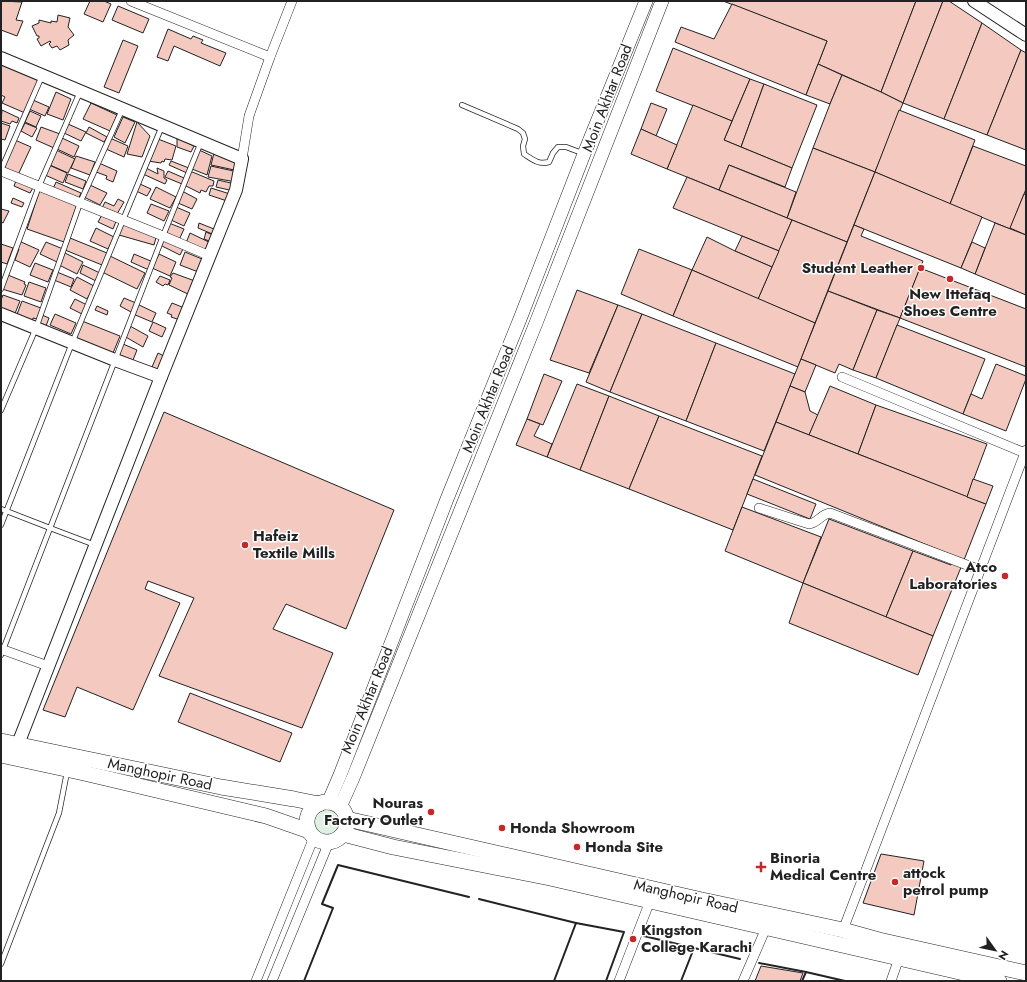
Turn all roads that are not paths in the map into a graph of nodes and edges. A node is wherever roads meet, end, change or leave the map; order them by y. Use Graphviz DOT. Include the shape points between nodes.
graph roads {
  1 [pos="131,1"];
  2 [pos="292,1"];
  3 [pos="646,1"];
  4 [pos="662,1"];
  5 [pos="974,1"];
  6 [pos="1026,35"];
  7 [pos="270,57"];
  8 [pos="1,58"];
  9 [pos="42,75"];
  10 [pos="80,91"];
  11 [pos="462,105"];
  12 [pos="123,109"];
  13 [pos="162,126"];
  14 [pos="201,142"];
  15 [pos="584,154"];
  16 [pos="242,159"];
  17 [pos="1,170"];
  18 [pos="39,186"];
  19 [pos="80,203"];
  20 [pos="122,220"];
  21 [pos="163,236"];
  22 [pos="210,256"];
  23 [pos="1,289"];
  24 [pos="1,314"];
  25 [pos="36,328"];
  26 [pos="72,343"];
  27 [pos="115,360"];
  28 [pos="161,377"];
  29 [pos="842,377"];
  30 [pos="1,410"];
  31 [pos="1025,452"];
  32 [pos="447,498"];
  33 [pos="463,505"];
  34 [pos="1,508"];
  35 [pos="759,508"];
  36 [pos="7,510"];
  37 [pos="1,525"];
  38 [pos="50,528"];
  39 [pos="95,546"];
  40 [pos="980,570"];
  41 [pos="2,651"];
  42 [pos="48,666"];
  43 [pos="1,741"];
  44 [pos="18,744"];
  45 [pos="1,755"];
  46 [pos="69,762"];
  47 [pos="280,797"];
  48 [pos="333,808"];
  49 [pos="273,818"];
  50 [pos="312,834"];
  51 [pos="343,834"];
  52 [pos="329,842"];
  53 [pos="650,901"];
  54 [pos="766,928"];
  55 [pos="843,930"];
  56 [pos="899,958"];
  57 [pos="1,964"];
  58 [pos="1026,973"];
  59 [pos="256,981"];
  60 [pos="272,981"];
  61 [pos="619,981"];
  62 [pos="743,981"];
  63 [pos="891,981"];
  64 [pos="999,981"];
  1 -- 7 [label="street"];
  2 -- 7 [label="street"];
  3 -- 15 [label="main road, Moin Akhtar Road"];
  4 -- 33 [label="main road, Moin Akhtar Road"];
  5 -- 6 [label="street"];
  7 -- 16 [label="street" via="248,116"];
  8 -- 9 [label="street"];
  9 -- 10 [label="street"];
  9 -- 17 [label="lane"];
  10 -- 12 [label="street"];
  10 -- 18 [label="lane"];
  11 -- 15 [label="lane" via="518,129 525,139 522,146 524,154 535,162 548,162 558,147 566,147"];
  12 -- 13 [label="street"];
  12 -- 19 [label="lane"];
  13 -- 14 [label="street"];
  13 -- 20 [label="lane"];
  14 -- 16 [label="street"];
  14 -- 21 [label="lane"];
  15 -- 32 [label="main road, Moin Akhtar Road"];
  16 -- 22 [label="street" via="236,190"];
  17 -- 18 [label="street"];
  18 -- 19 [label="street"];
  18 -- 23 [label="lane"];
  19 -- 20 [label="street"];
  19 -- 25 [label="lane"];
  20 -- 21 [label="street"];
  20 -- 26 [label="lane"];
  21 -- 22 [label="street"];
  21 -- 27 [label="lane"];
  22 -- 28 [label="street"];
  24 -- 25 [label="street"];
  25 -- 26 [label="street"];
  25 -- 30 [label="lane"];
  26 -- 27 [label="street"];
  26 -- 36 [label="lane"];
  27 -- 28 [label="street"];
  27 -- 38 [label="lane"];
  28 -- 39 [label="street"];
  29 -- 31 [label="street"];
  31 -- 40 [label="street"];
  32 -- 33 [label="main road"];
  32 -- 48 [label="main road, Moin Akhtar Road" via="340,774"];
  33 -- 48 [label="main road, Moin Akhtar Road" via="359,764"];
  34 -- 36 [label="lane"];
  35 -- 40 [label="street" via="809,524 830,513"];
  36 -- 37 [label="lane"];
  36 -- 38 [label="lane"];
  38 -- 39 [label="lane"];
  38 -- 41 [label="lane"];
  39 -- 42 [label="street"];
  40 -- 55 [label="street"];
  41 -- 42 [label="street"];
  42 -- 44 [label="street"];
  43 -- 44 [label="main road, Manghopir Road"];
  44 -- 46 [label="main road, Manghopir Road"];
  45 -- 46 [label="main road, Manghopir Road"];
  46 -- 47 [label="main road, Manghopir Road"];
  46 -- 49 [label="main road, Manghopir Road"];
  46 -- 57 [label="lane" via="59,812"];
  47 -- 48 [label="main road, Manghopir Road"];
  47 -- 49 [label="main road" via="284,802 284,810 280,816"];
  48 -- 50 [label="main road" via="311,811 308,826"];
  48 -- 51 [label="main road" via="346,827"];
  48 -- 55 [label="main road, Manghopir Road" via="702,900"];
  49 -- 50 [label="main road, Manghopir Road"];
  50 -- 52 [label="main road" via="321,841"];
  50 -- 59 [label="street"];
  51 -- 52 [label="main road"];
  51 -- 53 [label="main road" via="393,847"];
  52 -- 60 [label="street"];
  53 -- 54 [label="main road"];
  53 -- 61 [label="street"];
  54 -- 56 [label="main road"];
  54 -- 62 [label="street"];
  55 -- 58 [label="main road, Manghopir Road"];
  56 -- 63 [label="street"];
  56 -- 64 [label="main road"];
}
